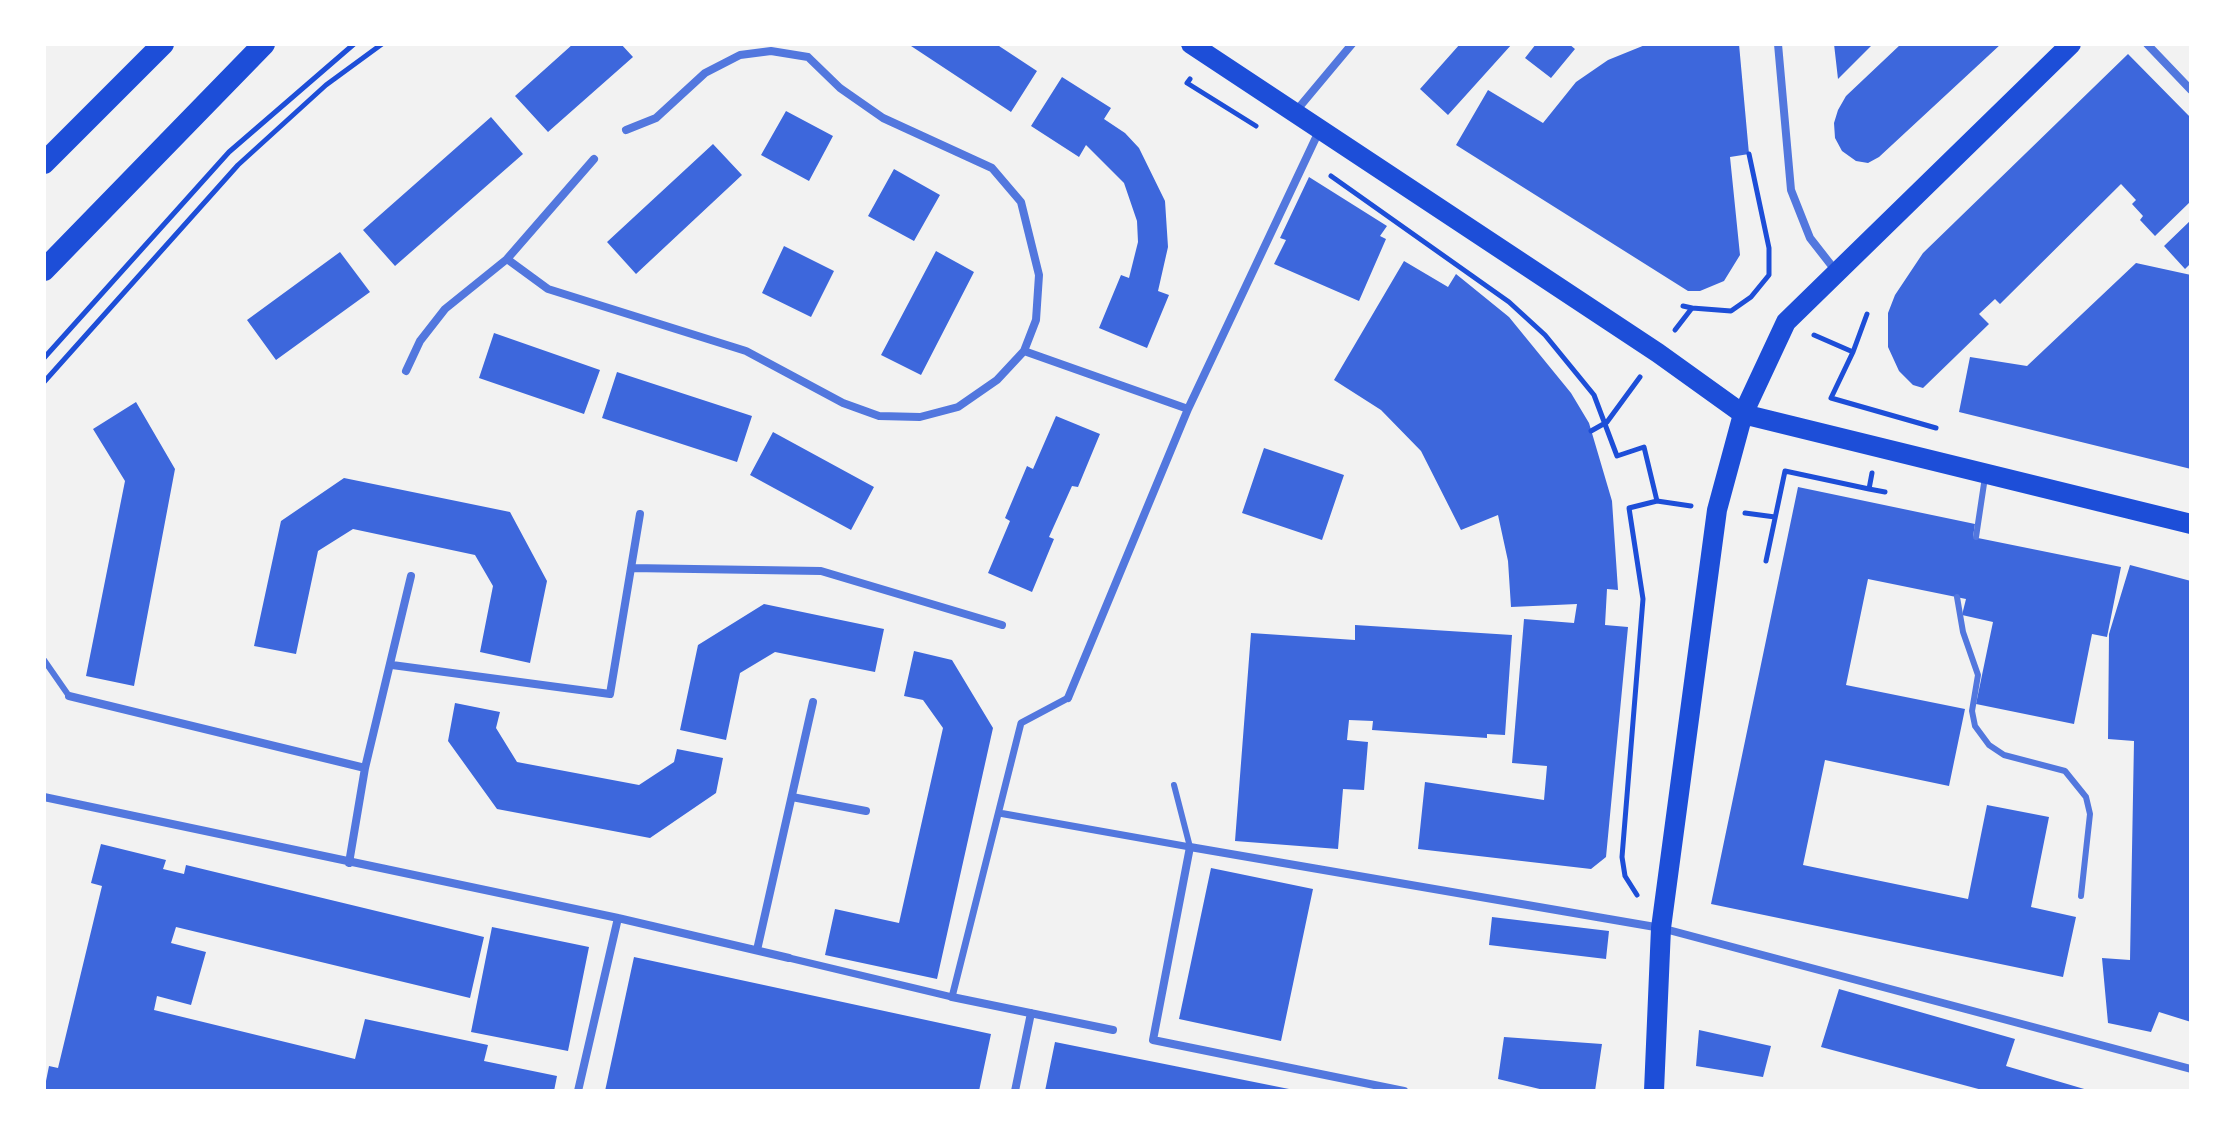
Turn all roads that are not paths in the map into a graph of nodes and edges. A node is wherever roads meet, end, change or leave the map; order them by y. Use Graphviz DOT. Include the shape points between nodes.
graph roads {
  1 [pos="163,44"];
  2 [pos="264,44"];
  3 [pos="1191,44"];
  4 [pos="1352,44"];
  5 [pos="1778,44"];
  6 [pos="2071,44"];
  7 [pos="2147,44"];
  8 [pos="2191,90"];
  9 [pos="1295,112"];
  10 [pos="1321,128"];
  11 [pos="626,130"];
  12 [pos="594,159"];
  13 [pos="44,163"];
  14 [pos="507,259"];
  15 [pos="44,270"];
  16 [pos="1835,270"];
  17 [pos="1024,351"];
  18 [pos="406,371"];
  19 [pos="1188,409"];
  20 [pos="1743,414"];
  21 [pos="1986,474"];
  22 [pos="640,514"];
  23 [pos="2191,524"];
  24 [pos="1976,537"];
  25 [pos="631,568"];
  26 [pos="411,576"];
  27 [pos="1957,597"];
  28 [pos="1002,625"];
  29 [pos="44,660"];
  30 [pos="392,665"];
  31 [pos="69,696"];
  32 [pos="1068,698"];
  33 [pos="813,702"];
  34 [pos="365,768"];
  35 [pos="1174,785"];
  36 [pos="44,797"];
  37 [pos="792,797"];
  38 [pos="866,811"];
  39 [pos="999,813"];
  40 [pos="1190,847"];
  41 [pos="349,863"];
  42 [pos="2081,896"];
  43 [pos="618,918"];
  44 [pos="1661,928"];
  45 [pos="757,950"];
  46 [pos="789,958"];
  47 [pos="952,997"];
  48 [pos="1031,1013"];
  49 [pos="1113,1030"];
  50 [pos="2191,1069"];
  51 [pos="578,1091"];
  52 [pos="1015,1091"];
  53 [pos="1404,1091"];
  54 [pos="1654,1091"];
  1 -- 13 [label="highway"];
  2 -- 15 [label="highway"];
  3 -- 9 [label="main road"];
  4 -- 9 [label="street"];
  5 -- 16 [label="street" via="1791,190 1810,238"];
  6 -- 16 [label="main road"];
  7 -- 8 [label="street"];
  9 -- 10 [label="main road"];
  10 -- 19 [label="street"];
  10 -- 20 [label="main road"];
  11 -- 17 [label="street" via="656,118 705,73 740,55 771,51 808,57 883,118 992,168 1021,202 1039,275 1036,320"];
  12 -- 14 [label="street"];
  14 -- 17 [label="street" via="548,289 746,351 843,403 879,416 920,417 958,407 997,380"];
  14 -- 18 [label="street" via="445,309 420,341"];
  16 -- 20 [label="main road" via="1786,322"];
  17 -- 19 [label="street"];
  19 -- 32 [label="street"];
  20 -- 21 [label="main road"];
  20 -- 44 [label="main road" via="1717,510"];
  21 -- 23 [label="main road"];
  21 -- 24 [label="lane"];
  22 -- 25 [label="street"];
  25 -- 28 [label="street" via="821,571"];
  25 -- 30 [label="street" via="610,694"];
  26 -- 30 [label="street"];
  27 -- 42 [label="lane" via="1978,675 1975,726 2004,755 2065,771 2086,797 2090,814"];
  29 -- 31 [label="lane"];
  30 -- 34 [label="street"];
  31 -- 34 [label="street"];
  32 -- 39 [label="street" via="1021,723"];
  33 -- 37 [label="street"];
  34 -- 41 [label="street"];
  35 -- 40 [label="lane"];
  36 -- 41 [label="street"];
  37 -- 38 [label="street"];
  37 -- 45 [label="street"];
  39 -- 40 [label="street"];
  39 -- 47 [label="street"];
  40 -- 44 [label="street"];
  40 -- 53 [label="street" via="1153,1040"];
  41 -- 43 [label="street"];
  43 -- 45 [label="street"];
  43 -- 51 [label="street"];
  44 -- 50 [label="street"];
  44 -- 54 [label="main road"];
  45 -- 46 [label="street"];
  46 -- 47 [label="street"];
  47 -- 48 [label="street"];
  48 -- 49 [label="street"];
  48 -- 52 [label="street"];
}
